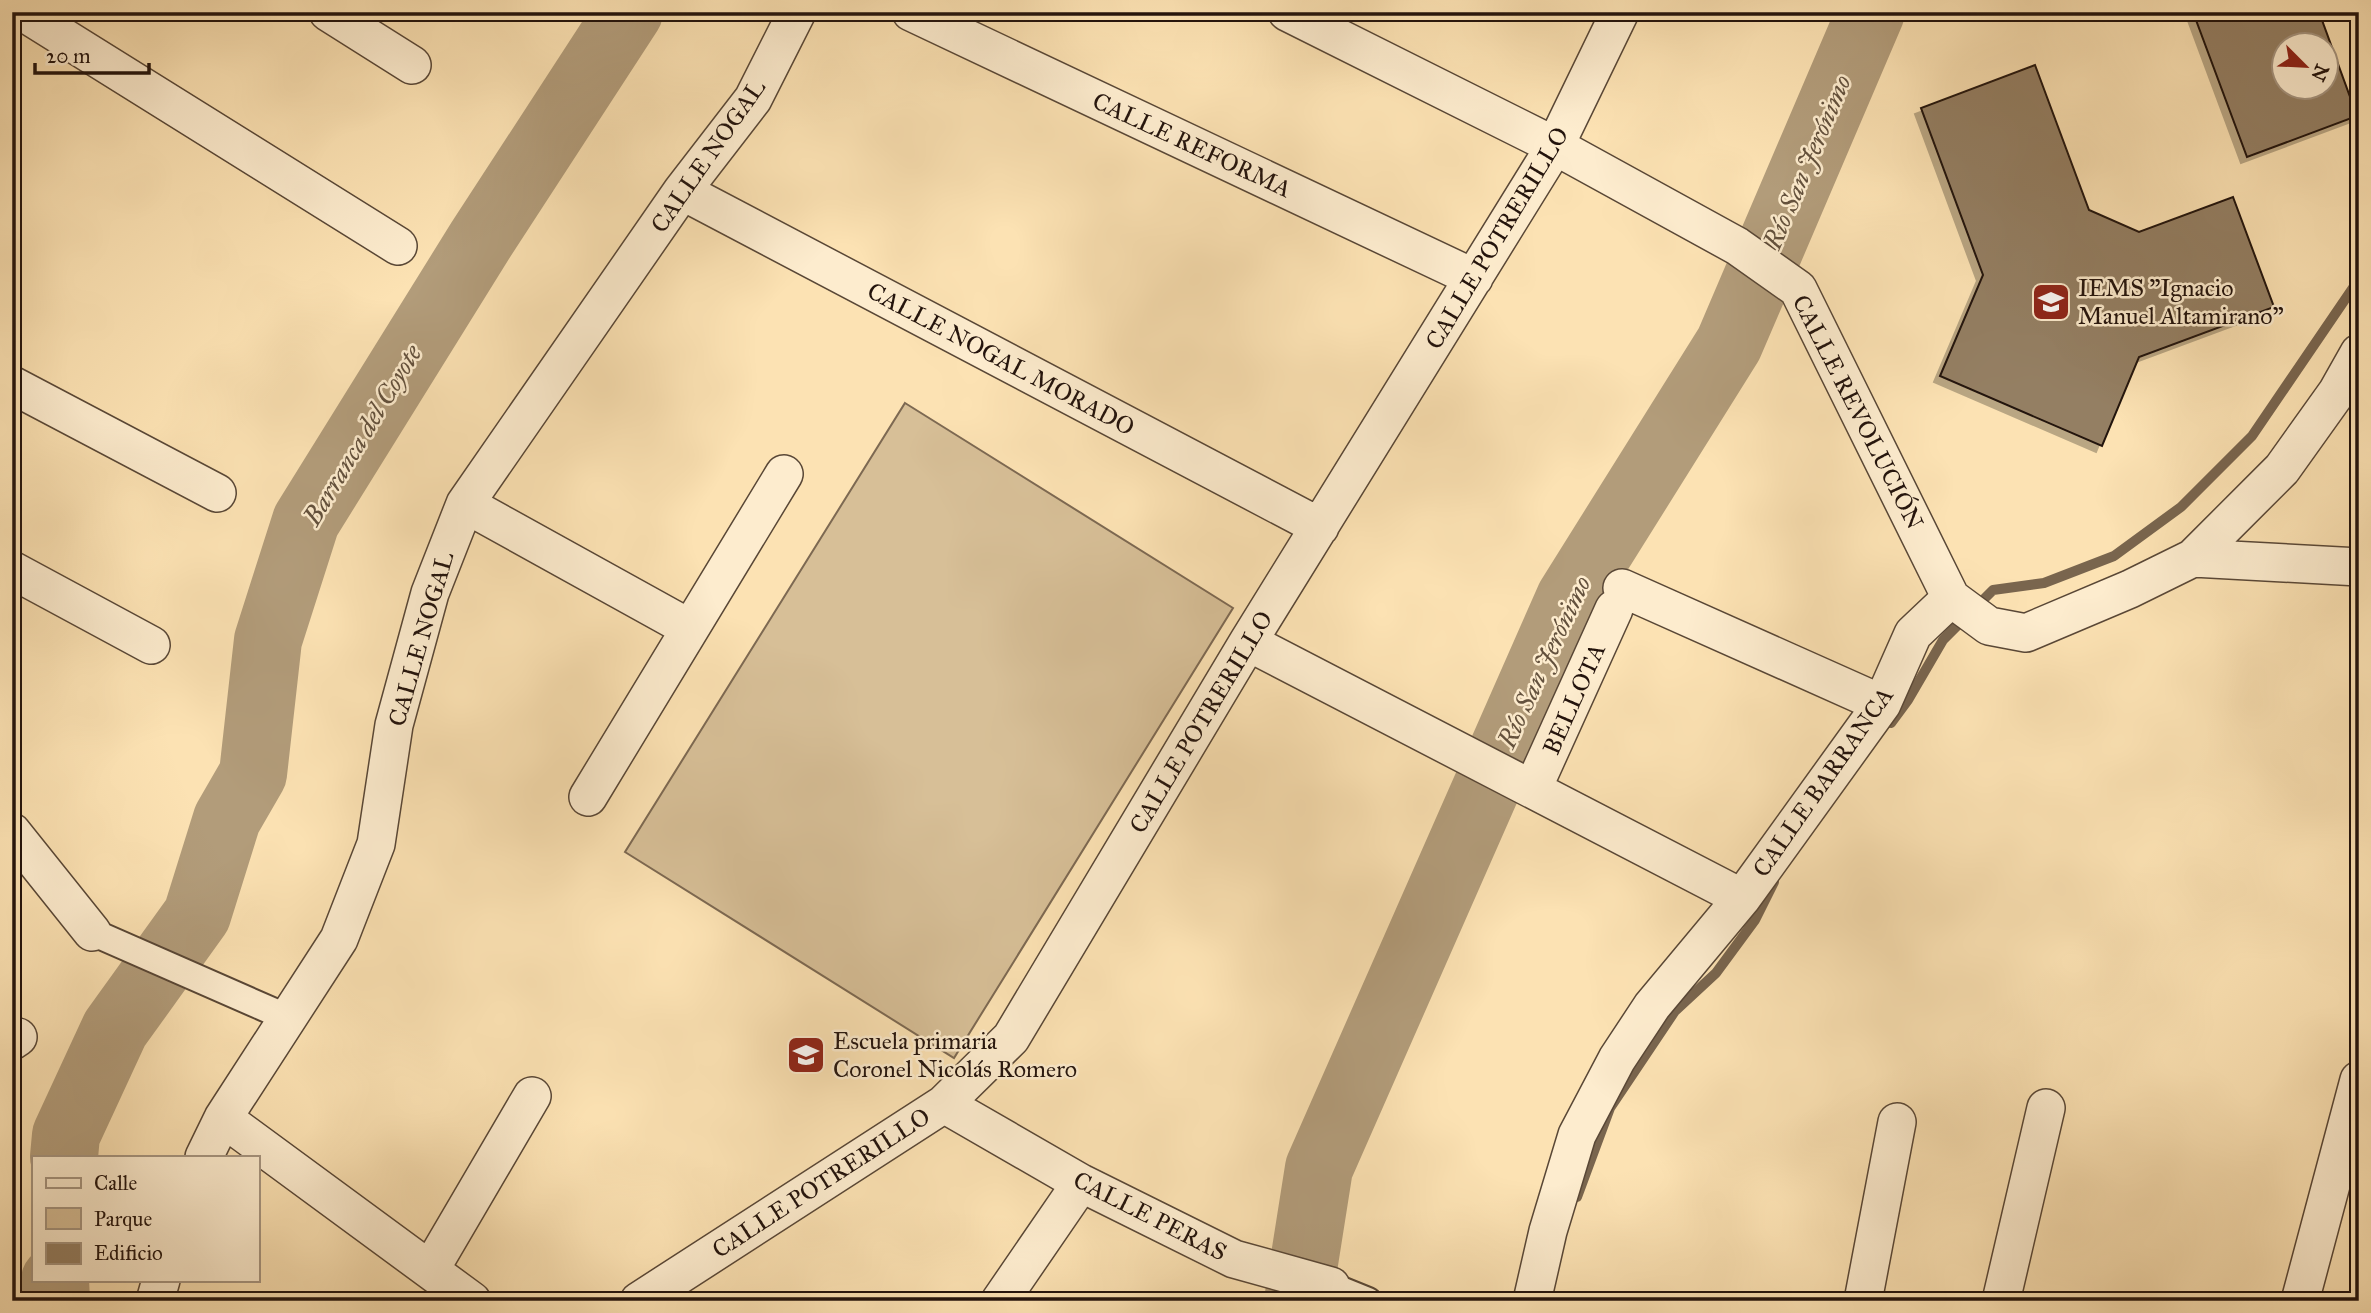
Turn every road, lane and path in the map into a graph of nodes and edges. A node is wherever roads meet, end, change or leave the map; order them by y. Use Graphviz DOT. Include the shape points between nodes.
graph roads {
  1 [pos="23,12"];
  2 [pos="328,12"];
  3 [pos="797,12"];
  4 [pos="911,12"];
  5 [pos="1287,12"];
  6 [pos="1620,12"];
  7 [pos="412,65"];
  8 [pos="1555,146"];
  9 [pos="682,191"];
  10 [pos="398,246"];
  11 [pos="1474,278"];
  12 [pos="2359,353"];
  13 [pos="12,385"];
  14 [pos="784,474"];
  15 [pos="217,494"];
  16 [pos="465,504"];
  17 [pos="1320,527"];
  18 [pos="2193,558"];
  19 [pos="2359,567"];
  20 [pos="12,570"];
  21 [pos="1952,599"];
  22 [pos="690,628"];
  23 [pos="1248,642"];
  24 [pos="151,645"];
  25 [pos="1882,704"];
  26 [pos="1528,786"];
  27 [pos="588,797"];
  28 [pos="12,832"];
  29 [pos="1742,898"];
  30 [pos="104,937"];
  31 [pos="275,1012"];
  32 [pos="2359,1080"];
  33 [pos="532,1097"];
  34 [pos="944,1104"];
  35 [pos="2046,1108"];
  36 [pos="223,1118"];
  37 [pos="1897,1122"];
  38 [pos="204,1156"];
  39 [pos="1081,1182"];
  40 [pos="430,1270"];
  41 [pos="160,1282"];
  42 [pos="1331,1286"];
  43 [pos="155,1301"];
  44 [pos="472,1301"];
  45 [pos="639,1301"];
  46 [pos="1000,1301"];
  47 [pos="1368,1301"];
  48 [pos="1532,1301"];
  49 [pos="1863,1301"];
  50 [pos="2001,1301"];
  51 [pos="2300,1301"];
  1 -- 10 [label="street"];
  2 -- 7 [label="street"];
  3 -- 9 [label="street, CALLE NOGAL" via="753,99"];
  4 -- 11 [label="street, CALLE REFORMA"];
  5 -- 8 [label="street, CALLE REVOLUCIÓN"];
  6 -- 8 [label="street, CALLE POTRERILLO"];
  8 -- 11 [label="street, CALLE POTRERILLO"];
  8 -- 21 [label="street, CALLE REVOLUCIÓN" via="1737,246 1798,289"];
  9 -- 16 [label="street, CALLE NOGAL"];
  9 -- 17 [label="street, CALLE NOGAL MORADO"];
  11 -- 17 [label="street, CALLE POTRERILLO"];
  12 -- 18 [label="street" via="2282,469"];
  13 -- 15 [label="street"];
  14 -- 22 [label="street"];
  16 -- 22 [label="street"];
  16 -- 31 [label="street, CALLE NOGAL" via="430,593 394,725 376,844 339,939"];
  17 -- 23 [label="street, CALLE POTRERILLO"];
  18 -- 19 [label="street"];
  18 -- 21 [label="street" via="2026,632 1989,626"];
  20 -- 24 [label="street"];
  21 -- 25 [label="street, CALLE BARRANCA" via="1913,634"];
  22 -- 27 [label="street"];
  23 -- 26 [label="street"];
  23 -- 34 [label="street, CALLE POTRERILLO" via="1011,1038"];
  25 -- 26 [label="street, BELLOTA" via="1618,599"];
  25 -- 29 [label="street, CALLE BARRANCA"];
  26 -- 29 [label="street"];
  28 -- 30 [label="street"];
  29 -- 48 [label="street, CALLE BARRANCA" via="1653,1006 1617,1059 1582,1124 1548,1231"];
  30 -- 31 [label="street"];
  31 -- 36 [label="street, CALLE NOGAL"];
  32 -- 51 [label="street"];
  33 -- 40 [label="street"];
  34 -- 39 [label="street, CALLE PERAS"];
  34 -- 45 [label="street, CALLE POTRERILLO"];
  35 -- 50 [label="street"];
  36 -- 38 [label="street, CALLE NOGAL"];
  36 -- 40 [label="street"];
  37 -- 49 [label="street"];
  39 -- 42 [label="street, CALLE PERAS" via="1234,1259"];
  39 -- 46 [label="street"];
  40 -- 44 [label="street"];
  41 -- 43 [label="street"];
  42 -- 47 [label="street, CALLE PERAS"];
}
